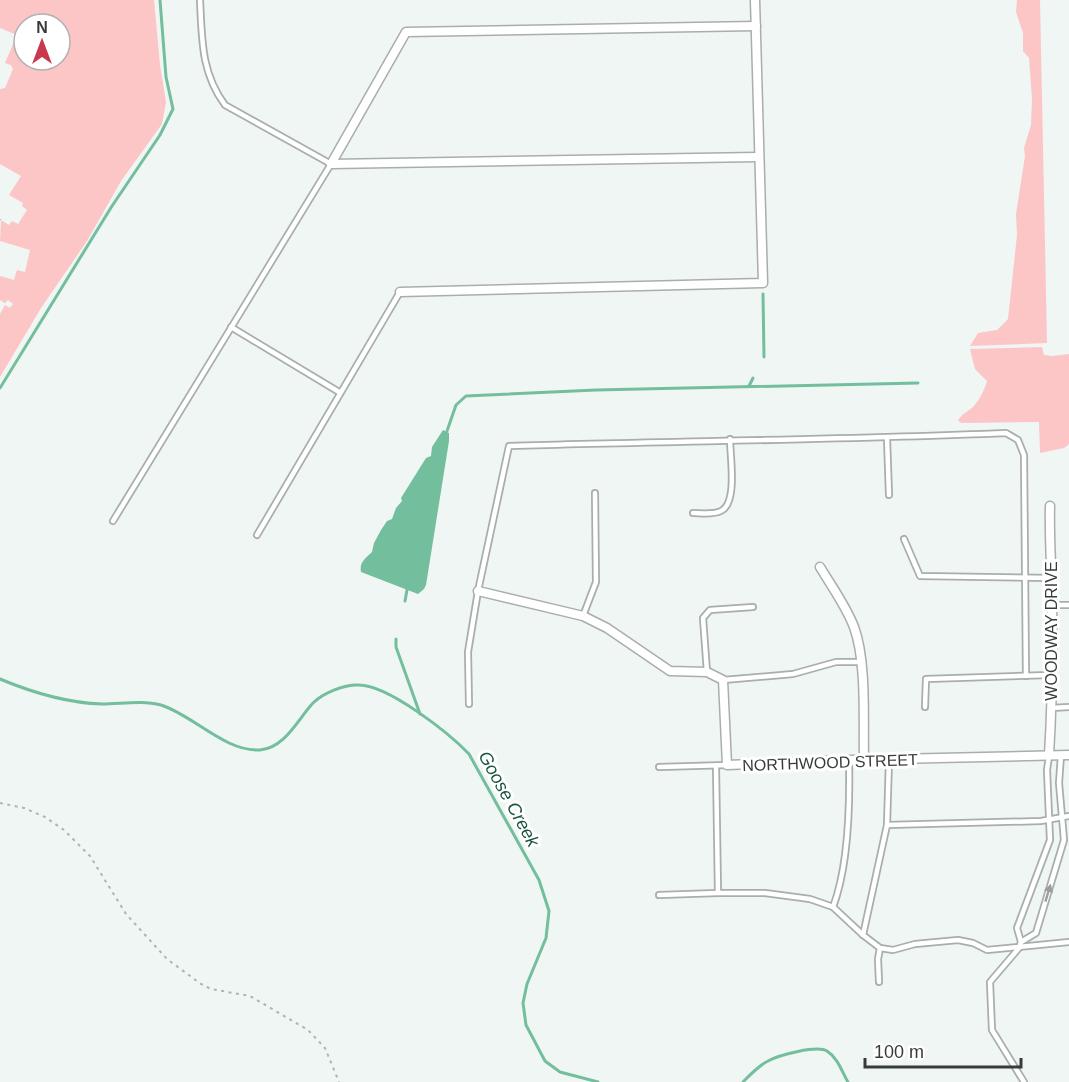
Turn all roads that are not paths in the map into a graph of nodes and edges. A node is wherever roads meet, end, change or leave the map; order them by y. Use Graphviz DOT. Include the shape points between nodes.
graph roads {
  1 [pos="200,0"];
  2 [pos="755,0"];
  3 [pos="756,26"];
  4 [pos="758,157"];
  5 [pos="331,164"];
  6 [pos="400,292"];
  7 [pos="231,327"];
  8 [pos="339,392"];
  9 [pos="887,438"];
  10 [pos="729,439"];
  11 [pos="595,493"];
  12 [pos="889,495"];
  13 [pos="1050,506"];
  14 [pos="693,513"];
  15 [pos="113,521"];
  16 [pos="257,535"];
  17 [pos="904,539"];
  18 [pos="820,567"];
  19 [pos="1026,578"];
  20 [pos="1052,578"];
  21 [pos="478,591"];
  22 [pos="1052,605"];
  23 [pos="1069,605"];
  24 [pos="753,607"];
  25 [pos="583,616"];
  26 [pos="861,663"];
  27 [pos="707,672"];
  28 [pos="1026,675"];
  29 [pos="1051,675"];
  30 [pos="723,680"];
  31 [pos="469,704"];
  32 [pos="925,707"];
  33 [pos="1069,707"];
  34 [pos="1052,708"];
  35 [pos="1049,755"];
  36 [pos="1065,755"];
  37 [pos="849,760"];
  38 [pos="864,760"];
  39 [pos="889,760"];
  40 [pos="727,765"];
  41 [pos="716,767"];
  42 [pos="659,768"];
  43 [pos="1063,816"];
  44 [pos="1069,816"];
  45 [pos="1049,818"];
  46 [pos="886,825"];
  47 [pos="718,893"];
  48 [pos="659,895"];
  49 [pos="833,906"];
  50 [pos="863,935"];
  51 [pos="1021,942"];
  52 [pos="1069,942"];
  53 [pos="880,948"];
  54 [pos="1019,948"];
  55 [pos="879,982"];
  56 [pos="1024,1082"];
  1 -- 5 [label="lane" via="206,67 214,91 225,105"];
  2 -- 3 [label="street"];
  3 -- 4 [label="street"];
  3 -- 5 [label="street" via="406,33"];
  4 -- 5 [label="street"];
  4 -- 6 [label="street" via="763,283"];
  5 -- 7 [label="lane"];
  6 -- 8 [label="lane"];
  7 -- 8 [label="lane"];
  7 -- 15 [label="lane"];
  8 -- 16 [label="lane"];
  9 -- 10 [label="lane"];
  9 -- 12 [label="lane"];
  9 -- 19 [label="lane" via="1006,433 1018,440 1024,455"];
  10 -- 14 [label="lane" via="732,498 718,513"];
  10 -- 21 [label="lane" via="509,446"];
  11 -- 25 [label="lane" via="596,582"];
  13 -- 20 [label="street, WOODWAY DRIVE"];
  17 -- 19 [label="lane" via="920,576"];
  18 -- 26 [label="street" via="847,611"];
  19 -- 20 [label="lane"];
  19 -- 28 [label="lane"];
  20 -- 22 [label="street, WOODWAY DRIVE"];
  21 -- 25 [label="street"];
  21 -- 31 [label="lane" via="468,652"];
  22 -- 23 [label="lane"];
  22 -- 29 [label="street, WOODWAY DRIVE"];
  24 -- 27 [label="lane" via="710,610 703,618"];
  25 -- 27 [label="street" via="670,671"];
  26 -- 30 [label="lane" via="836,663 793,674"];
  26 -- 38 [label="street"];
  27 -- 30 [label="street"];
  28 -- 29 [label="lane"];
  28 -- 32 [label="lane" via="926,679"];
  29 -- 34 [label="street, WOODWAY DRIVE"];
  30 -- 40 [label="street, NORTHWOOD STREET"];
  33 -- 34 [label="lane"];
  34 -- 35 [label="street, WOODWAY DRIVE"];
  35 -- 36 [label="street, NORTHWOOD STREET"];
  35 -- 39 [label="street, NORTHWOOD STREET"];
  35 -- 45 [label="lane"];
  36 -- 43 [label="lane" via="1059,783"];
  37 -- 38 [label="street, NORTHWOOD STREET"];
  37 -- 40 [label="street, NORTHWOOD STREET"];
  37 -- 49 [label="lane" via="845,855"];
  38 -- 39 [label="street, NORTHWOOD STREET"];
  39 -- 46 [label="lane"];
  40 -- 41 [label="lane"];
  41 -- 42 [label="lane"];
  41 -- 47 [label="lane"];
  43 -- 44 [label="lane"];
  43 -- 45 [label="lane"];
  51 -- 43 [label="lane, one-way" via="1036,933 1064,840"];
  45 -- 46 [label="lane"];
  45 -- 51 [label="lane" via="1050,840 1017,928"];
  46 -- 50 [label="lane"];
  47 -- 48 [label="lane"];
  47 -- 49 [label="lane" via="810,898"];
  49 -- 50 [label="lane"];
  50 -- 53 [label="lane"];
  51 -- 54 [label="lane"];
  52 -- 54 [label="lane"];
  53 -- 54 [label="lane" via="893,950 958,940 987,950"];
  53 -- 55 [label="lane"];
  54 -- 56 [label="lane" via="990,982 990,1004 992,1030"];
}
